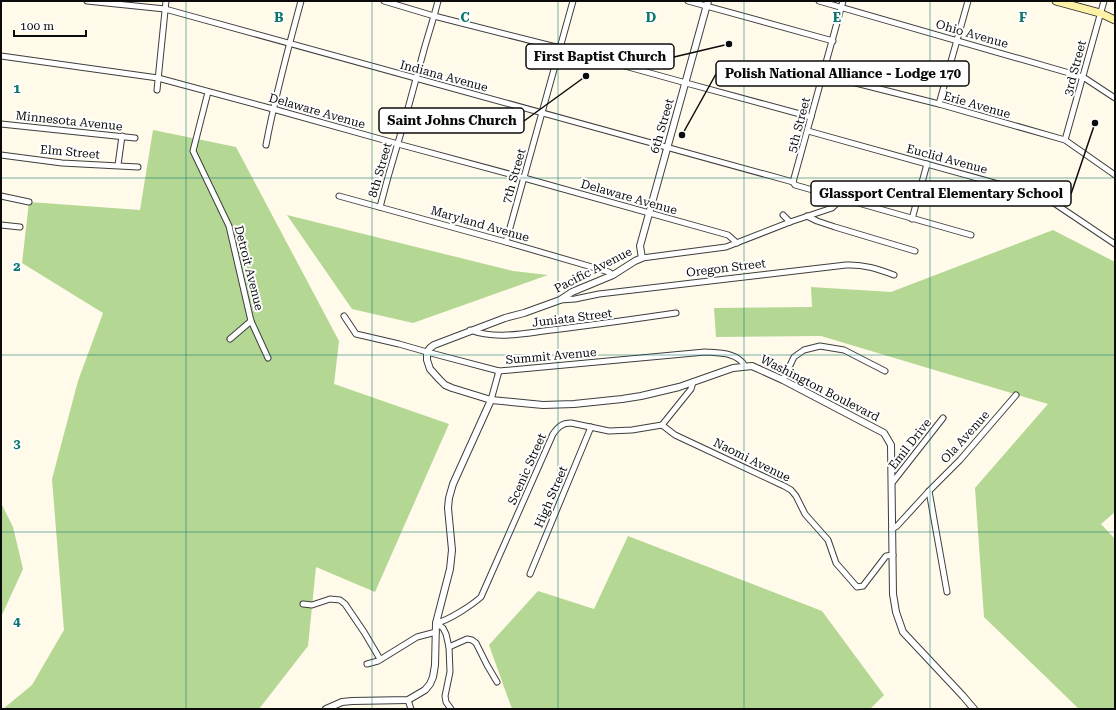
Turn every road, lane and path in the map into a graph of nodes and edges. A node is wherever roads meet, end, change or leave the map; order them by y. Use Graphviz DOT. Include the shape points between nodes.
graph roads {
  1 [pos="87,1"];
  2 [pos="166,1"];
  3 [pos="301,1"];
  4 [pos="384,1"];
  5 [pos="438,1"];
  6 [pos="573,1"];
  7 [pos="688,1"];
  8 [pos="819,1"];
  9 [pos="843,1"];
  10 [pos="968,1"];
  11 [pos="1056,1"];
  12 [pos="1104,1"];
  13 [pos="707,4"];
  14 [pos="842,7"];
  15 [pos="165,9"];
  16 [pos="1100,13"];
  17 [pos="434,16"];
  18 [pos="1115,20"];
  19 [pos="957,40"];
  20 [pos="833,41"];
  21 [pos="290,44"];
  22 [pos="560,48"];
  23 [pos="1,56"];
  24 [pos="824,75"];
  25 [pos="1083,77"];
  26 [pos="158,78"];
  27 [pos="416,79"];
  28 [pos="686,84"];
  29 [pos="157,90"];
  30 [pos="208,92"];
  31 [pos="1115,98"];
  32 [pos="939,104"];
  33 [pos="273,109"];
  34 [pos="542,113"];
  35 [pos="811,117"];
  36 [pos="1,124"];
  37 [pos="808,131"];
  38 [pos="122,136"];
  39 [pos="135,138"];
  40 [pos="1065,140"];
  41 [pos="398,144"];
  42 [pos="266,145"];
  43 [pos="667,147"];
  44 [pos="1,155"];
  45 [pos="927,164"];
  46 [pos="118,165"];
  47 [pos="138,167"];
  48 [pos="1115,175"];
  49 [pos="524,178"];
  50 [pos="794,184"];
  51 [pos="1,196"];
  52 [pos="339,196"];
  53 [pos="838,197"];
  54 [pos="29,202"];
  55 [pos="380,207"];
  56 [pos="650,213"];
  57 [pos="783,215"];
  58 [pos="807,216"];
  59 [pos="912,219"];
  60 [pos="790,222"];
  61 [pos="1,225"];
  62 [pos="20,227"];
  63 [pos="971,234"];
  64 [pos="506,242"];
  65 [pos="737,243"];
  66 [pos="1115,244"];
  67 [pos="915,251"];
  68 [pos="642,258"];
  69 [pos="613,275"];
  70 [pos="894,275"];
  71 [pos="560,300"];
  72 [pos="676,313"];
  73 [pos="344,316"];
  74 [pos="251,321"];
  75 [pos="470,330"];
  76 [pos="230,339"];
  77 [pos="427,352"];
  78 [pos="268,358"];
  79 [pos="745,366"];
  80 [pos="500,371"];
  81 [pos="885,371"];
  82 [pos="783,380"];
  83 [pos="693,382"];
  84 [pos="1016,395"];
  85 [pos="491,400"];
  86 [pos="943,418"];
  87 [pos="662,425"];
  88 [pos="591,427"];
  89 [pos="892,483"];
  90 [pos="929,491"];
  91 [pos="892,529"];
  92 [pos="893,555"];
  93 [pos="530,574"];
  94 [pos="947,592"];
  95 [pos="303,604"];
  96 [pos="436,623"];
  97 [pos="436,632"];
  98 [pos="449,647"];
  99 [pos="380,659"];
  100 [pos="368,664"];
  101 [pos="497,682"];
  102 [pos="408,700"];
  103 [pos="326,709"];
  104 [pos="410,709"];
  105 [pos="451,709"];
  106 [pos="974,709"];
  1 -- 15 [label="street, Indiana Avenue"];
  2 -- 15 [label="street"];
  3 -- 21 [label="street"];
  4 -- 17 [label="street"];
  5 -- 17 [label="street, 8th Street"];
  6 -- 22 [label="street, 7th Street"];
  7 -- 13 [label="street"];
  8 -- 14 [label="street, Ohio Avenue"];
  9 -- 14 [label="street, 5th Street"];
  10 -- 19 [label="street"];
  11 -- 16 [label="main road"];
  12 -- 16 [label="street, 3rd Street"];
  13 -- 20 [label="street"];
  13 -- 28 [label="street, 6th Street"];
  14 -- 19 [label="street, Ohio Avenue"];
  14 -- 20 [label="street, 5th Street"];
  15 -- 21 [label="street, Indiana Avenue"];
  15 -- 26 [label="street"];
  16 -- 18 [label="main road"];
  16 -- 25 [label="street, 3rd Street"];
  17 -- 22 [label="street"];
  17 -- 27 [label="street, 8th Street"];
  19 -- 25 [label="street, Ohio Avenue"];
  19 -- 32 [label="street"];
  20 -- 24 [label="street, 5th Street"];
  21 -- 27 [label="street, Indiana Avenue"];
  21 -- 33 [label="street"];
  22 -- 28 [label="street"];
  22 -- 34 [label="street, 7th Street"];
  23 -- 26 [label="street, Delaware Avenue"];
  24 -- 32 [label="street, Erie Avenue"];
  24 -- 35 [label="street, 5th Street"];
  25 -- 31 [label="street, Ohio Avenue"];
  25 -- 40 [label="street, 3rd Street"];
  26 -- 29 [label="street"];
  26 -- 30 [label="street, Delaware Avenue"];
  27 -- 34 [label="street, Indiana Avenue"];
  27 -- 41 [label="street, 8th Street"];
  28 -- 35 [label="street"];
  28 -- 43 [label="street, 6th Street"];
  30 -- 33 [label="street, Delaware Avenue"];
  30 -- 74 [label="street, Detroit Avenue" via="193,151 229,226"];
  32 -- 40 [label="street, Erie Avenue"];
  33 -- 41 [label="street, Delaware Avenue"];
  33 -- 42 [label="street"];
  34 -- 43 [label="street, Indiana Avenue"];
  34 -- 49 [label="street, 7th Street"];
  35 -- 37 [label="street, 5th Street"];
  36 -- 38 [label="street, Minnesota Avenue"];
  37 -- 45 [label="street, Euclid Avenue"];
  37 -- 50 [label="street, 5th Street"];
  38 -- 39 [label="street, Minnesota Avenue"];
  38 -- 46 [label="street"];
  40 -- 48 [label="street, Erie Avenue"];
  41 -- 49 [label="street, Delaware Avenue"];
  41 -- 55 [label="street, 8th Street"];
  43 -- 50 [label="street, Indiana Avenue"];
  43 -- 56 [label="street, 6th Street"];
  44 -- 46 [label="street, Elm Street" via="62,163"];
  45 -- 59 [label="street"];
  45 -- 66 [label="street, Euclid Avenue" via="1045,197"];
  46 -- 47 [label="street, Elm Street"];
  49 -- 56 [label="street, Delaware Avenue"];
  49 -- 64 [label="street, 7th Street"];
  50 -- 53 [label="street, Indiana Avenue"];
  51 -- 54 [label="street"];
  52 -- 55 [label="street, Maryland Avenue"];
  53 -- 58 [label="street, Pacific Avenue" via="832,208"];
  53 -- 59 [label="street, Indiana Avenue"];
  55 -- 64 [label="street, Maryland Avenue"];
  56 -- 65 [label="street, Delaware Avenue" via="728,235"];
  56 -- 68 [label="street, 6th Street" via="640,246"];
  57 -- 60 [label="street"];
  58 -- 60 [label="street, Pacific Avenue"];
  58 -- 67 [label="street" via="834,227"];
  59 -- 63 [label="street, Indiana Avenue"];
  60 -- 65 [label="street, Pacific Avenue"];
  61 -- 62 [label="street"];
  64 -- 69 [label="street, Maryland Avenue"];
  65 -- 68 [label="street, Pacific Avenue" via="726,248"];
  68 -- 69 [label="street, Pacific Avenue"];
  69 -- 71 [label="street, Pacific Avenue" via="572,292"];
  70 -- 71 [label="street, Oregon Street" via="857,264"];
  71 -- 75 [label="street, Pacific Avenue"];
  72 -- 75 [label="street, Juniata Street" via="521,334 479,334"];
  73 -- 77 [label="street, Summit Avenue" via="356,334"];
  74 -- 76 [label="street"];
  74 -- 78 [label="street, Detroit Avenue"];
  75 -- 77 [label="street, Pacific Avenue" via="434,344"];
  77 -- 80 [label="street, Summit Avenue"];
  77 -- 85 [label="street" via="430,369 445,385"];
  79 -- 80 [label="street, Summit Avenue" via="735,356 705,352"];
  79 -- 82 [label="street, Washington Boulevard" via="758,368"];
  79 -- 83 [label="street, Washington Boulevard"];
  80 -- 85 [label="street"];
  81 -- 82 [label="street" via="844,350 820,346 804,350 794,357"];
  82 -- 89 [label="street, Washington Boulevard" via="884,433 891,445"];
  83 -- 85 [label="street, Washington Boulevard" via="641,396 574,404 543,405"];
  83 -- 87 [label="street" via="691,389"];
  84 -- 90 [label="street, Ola Avenue" via="960,460"];
  85 -- 96 [label="street" via="449,498 452,550 450,569"];
  86 -- 89 [label="street, Emil Drive"];
  87 -- 88 [label="street, Scenic Street" via="614,431"];
  87 -- 92 [label="street, Naomi Avenue" via="675,435 791,490 805,514 828,540 836,563 857,587 862,586 886,556"];
  88 -- 93 [label="street, High Street"];
  88 -- 96 [label="street, Scenic Street" via="565,423 553,434 481,597 443,622"];
  89 -- 91 [label="street, Washington Boulevard"];
  90 -- 91 [label="street, Ola Avenue"];
  90 -- 94 [label="street"];
  91 -- 92 [label="street, Washington Boulevard"];
  92 -- 106 [label="street, Washington Boulevard" via="893,594 896,612 904,632"];
  95 -- 99 [label="street" via="312,605 330,599 340,600"];
  96 -- 97 [label="street"];
  96 -- 98 [label="street" via="443,628"];
  97 -- 99 [label="street" via="417,637"];
  97 -- 102 [label="street" via="433,677 425,690"];
  98 -- 101 [label="street" via="467,639 472,640"];
  98 -- 105 [label="street" via="450,672 445,696"];
  99 -- 100 [label="street"];
  102 -- 103 [label="street" via="342,702"];
  102 -- 104 [label="street"];
}
